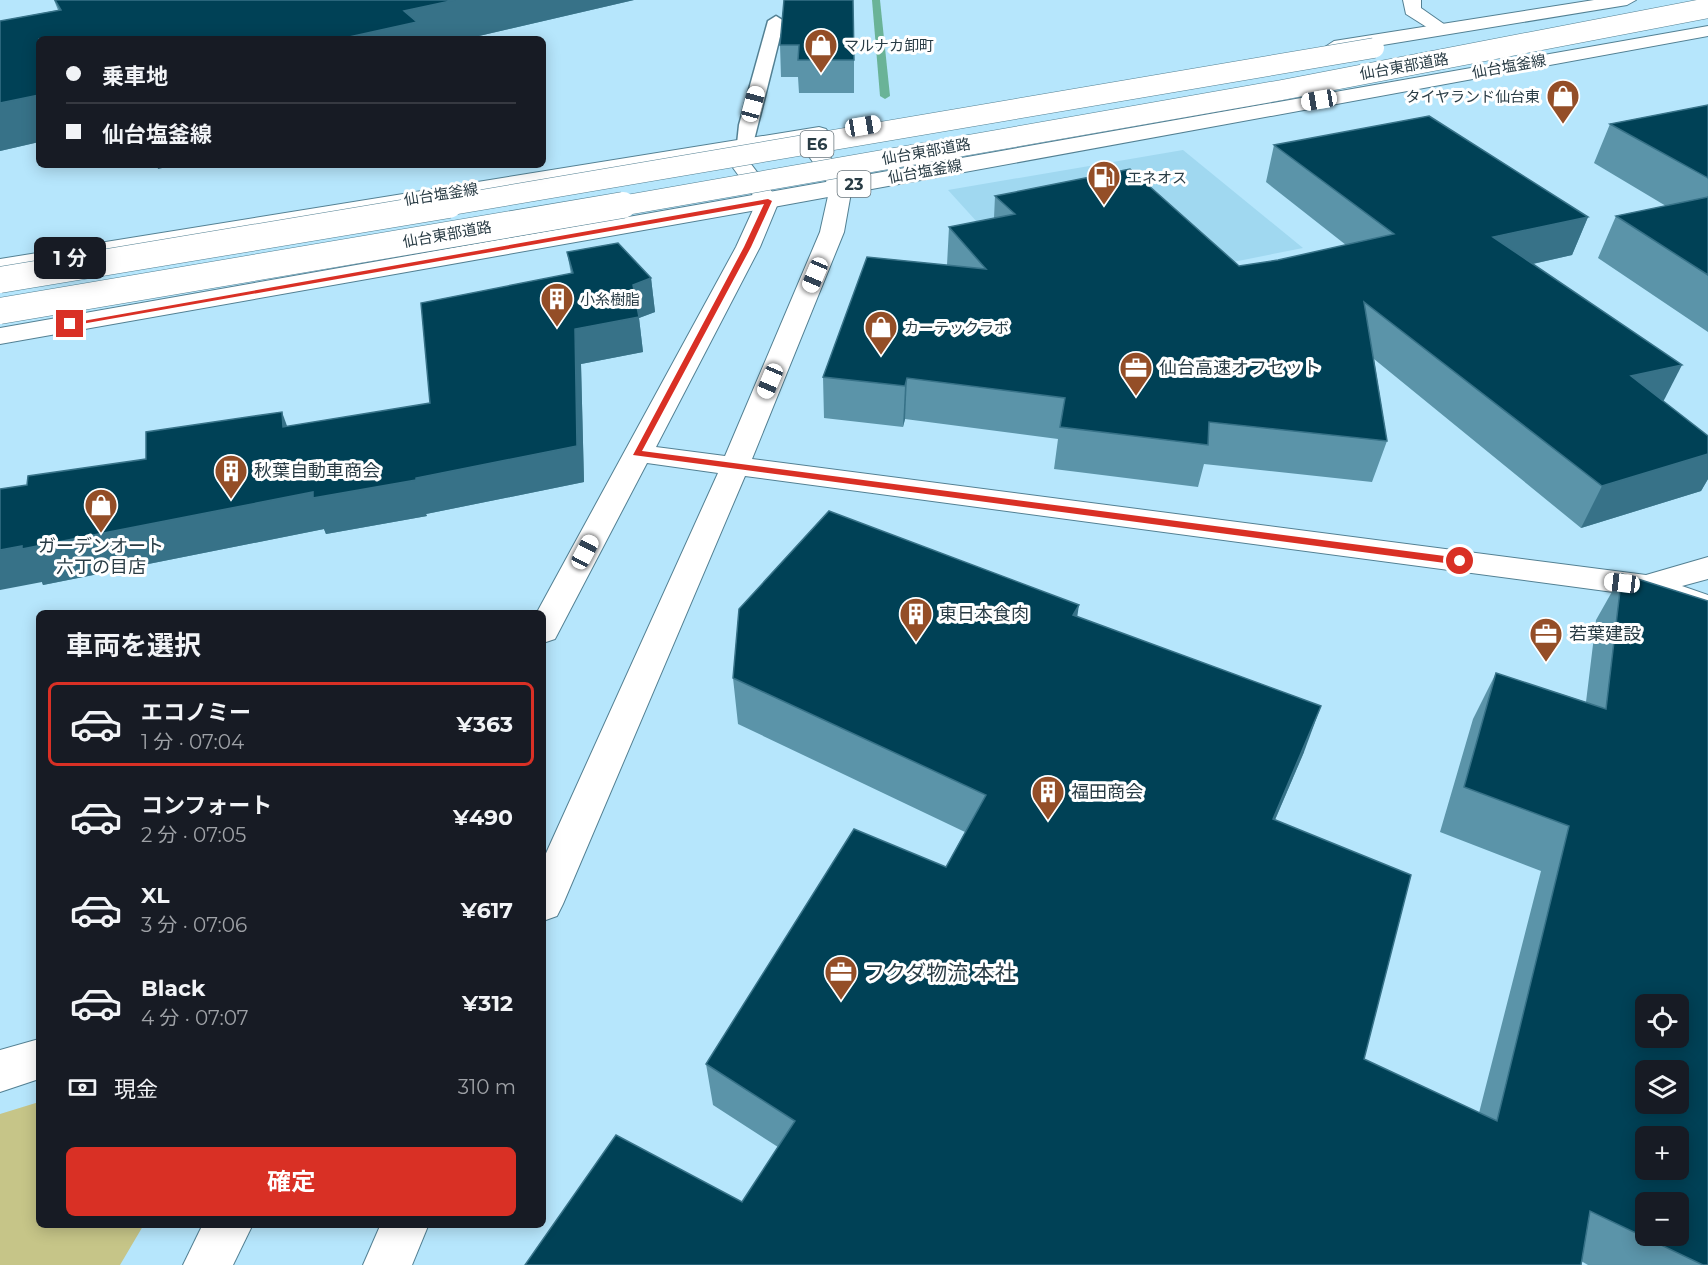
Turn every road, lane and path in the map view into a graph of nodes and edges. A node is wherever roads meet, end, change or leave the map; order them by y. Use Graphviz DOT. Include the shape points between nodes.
graph roads {
  1 [pos="1412,0"];
  2 [pos="1627,0"];
  3 [pos="1634,0"];
  4 [pos="1708,8"];
  5 [pos="776,21"];
  6 [pos="1442,29"];
  7 [pos="1708,31"];
  8 [pos="805,136"];
  9 [pos="737,146"];
  10 [pos="841,187"];
  11 [pos="768,201"];
  12 [pos="0,266"];
  13 [pos="0,280"];
  14 [pos="0,311"];
  15 [pos="0,336"];
  16 [pos="636,453"];
  17 [pos="735,466"];
  18 [pos="1708,568"];
  19 [pos="1646,586"];
  20 [pos="1708,607"];
  21 [pos="546,625"];
  22 [pos="546,897"];
  23 [pos="36,1060"];
  24 [pos="0,1071"];
  25 [pos="227,1228"];
  26 [pos="403,1228"];
  27 [pos="207,1265"];
  28 [pos="387,1265"];
  1 -- 6 [label="main road" via="1412,10"];
  2 -- 6 [label="main road, 仙台塩釜線"];
  3 -- 13 [label="main road, 仙台東部道路 / E6, bridge" via="1009,112"];
  4 -- 14 [label="main road, 仙台東部道路 / E6, bridge" via="1034,133"];
  5 -- 9 [label="lane" via="748,125"];
  6 -- 8 [label="main road, 仙台塩釜線"];
  7 -- 10 [label="main road, 仙台塩釜線 / 23"];
  8 -- 9 [label="main road, 仙台塩釜線"];
  8 -- 10 [label="main road"];
  9 -- 11 [label="main road"];
  9 -- 12 [label="main road, 仙台塩釜線"];
  10 -- 11 [label="main road, 仙台塩釜線 / 23"];
  10 -- 17 [label="main road" via="832,232"];
  11 -- 15 [label="main road, 仙台塩釜線 / 23"];
  11 -- 16 [label="main road" via="748,247"];
  16 -- 17 [label="main road"];
  16 -- 21 [label="main road"];
  17 -- 19 [label="main road"];
  17 -- 22 [label="main road"];
  18 -- 19 [label="main road"];
  19 -- 20 [label="main road"];
  23 -- 24 [label="main road"];
  25 -- 27 [label="main road"];
  26 -- 28 [label="main road"];
}
